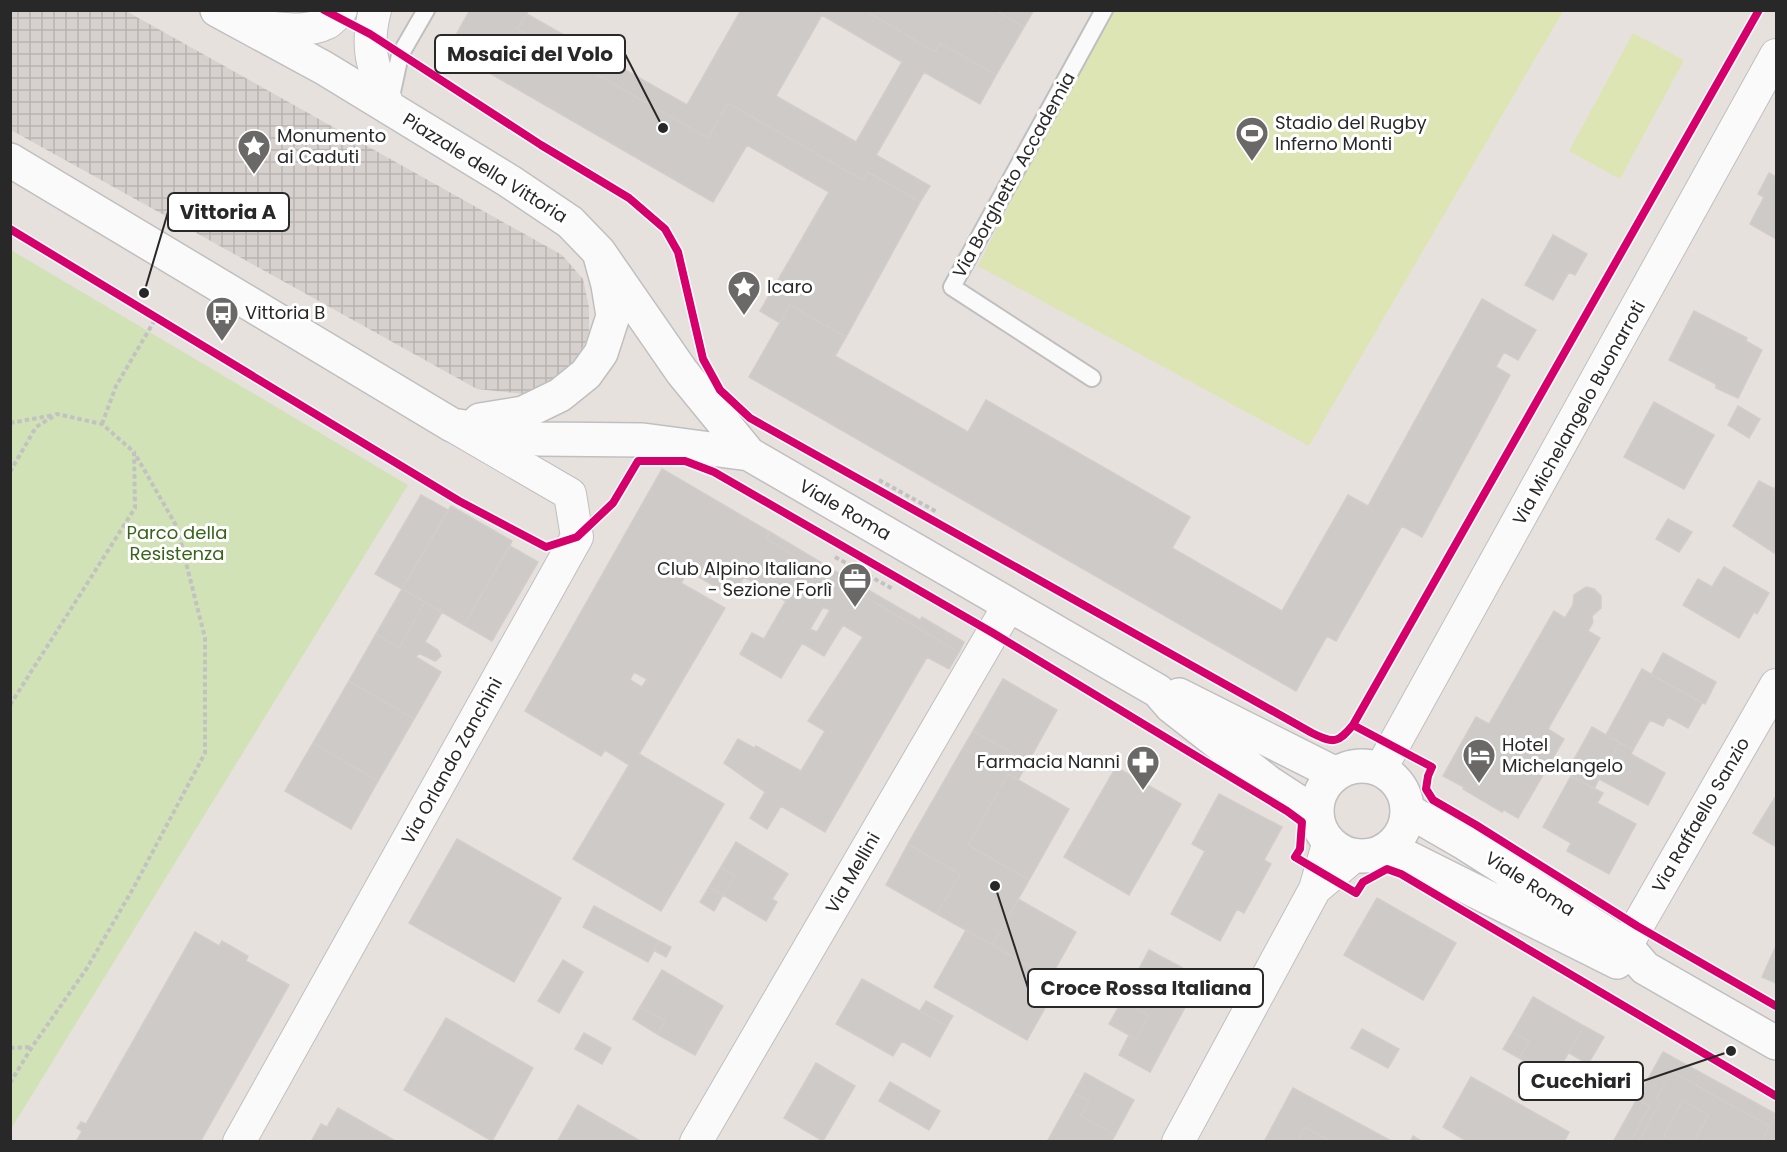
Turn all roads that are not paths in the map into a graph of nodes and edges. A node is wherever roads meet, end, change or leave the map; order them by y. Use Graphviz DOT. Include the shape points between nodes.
graph roads {
  1 [pos="341,10"];
  2 [pos="375,10"];
  3 [pos="426,10"];
  4 [pos="1104,10"];
  5 [pos="236,15"];
  6 [pos="1776,55"];
  7 [pos="389,108"];
  8 [pos="10,160"];
  9 [pos="598,252"];
  10 [pos="1092,378"];
  11 [pos="452,425"];
  12 [pos="749,454"];
  13 [pos="1009,605"];
  14 [pos="1776,685"];
  15 [pos="1158,691"];
  16 [pos="1380,770"];
  17 [pos="1336,774"];
  18 [pos="1407,810"];
  19 [pos="1333,837"];
  20 [pos="1389,848"];
  21 [pos="1636,957"];
  22 [pos="1776,1043"];
  23 [pos="239,1142"];
  24 [pos="696,1142"];
  25 [pos="1178,1142"];
  1 -- 5 [label="street" via="328,23 308,29 278,28"];
  2 -- 7 [label="street" via="369,46"];
  3 -- 7 [label="lane" via="400,55"];
  4 -- 10 [label="lane, Via Borghetto Accademia" via="952,287"];
  5 -- 7 [label="main road, Piazzale della Vittoria"];
  6 -- 16 [label="street, Via Michelangelo Buonarroti"];
  7 -- 9 [label="main road, Piazzale della Vittoria" via="570,222"];
  8 -- 11 [label="main road"];
  9 -- 11 [label="main road, Piazzale della Vittoria" via="613,316 601,353 586,374 560,395 524,413"];
  9 -- 12 [label="main road, Viale Roma" via="682,372"];
  11 -- 12 [label="main road" via="539,439 642,440"];
  11 -- 23 [label="street, Via Orlando Zanchini" via="570,494 577,537"];
  12 -- 13 [label="main road, Viale Roma"];
  13 -- 15 [label="main road, Viale Roma"];
  13 -- 24 [label="street, Via Mellini"];
  14 -- 21 [label="street, Via Raffaello Sanzio"];
  15 -- 17 [label="main road, Viale Roma" via="1178,694"];
  15 -- 19 [label="main road, Viale Roma" via="1171,706"];
  16 -- 17 [label="main road" via="1350,767"];
  16 -- 18 [label="main road" via="1400,786"];
  17 -- 19 [label="main road" via="1319,799"];
  18 -- 20 [label="main road" via="1403,831"];
  18 -- 21 [label="main road, Viale Roma" via="1466,844"];
  19 -- 20 [label="main road" via="1372,855"];
  19 -- 25 [label="street" via="1315,889"];
  20 -- 21 [label="main road, Viale Roma" via="1618,962"];
  21 -- 22 [label="main road, Viale Roma"];
}
